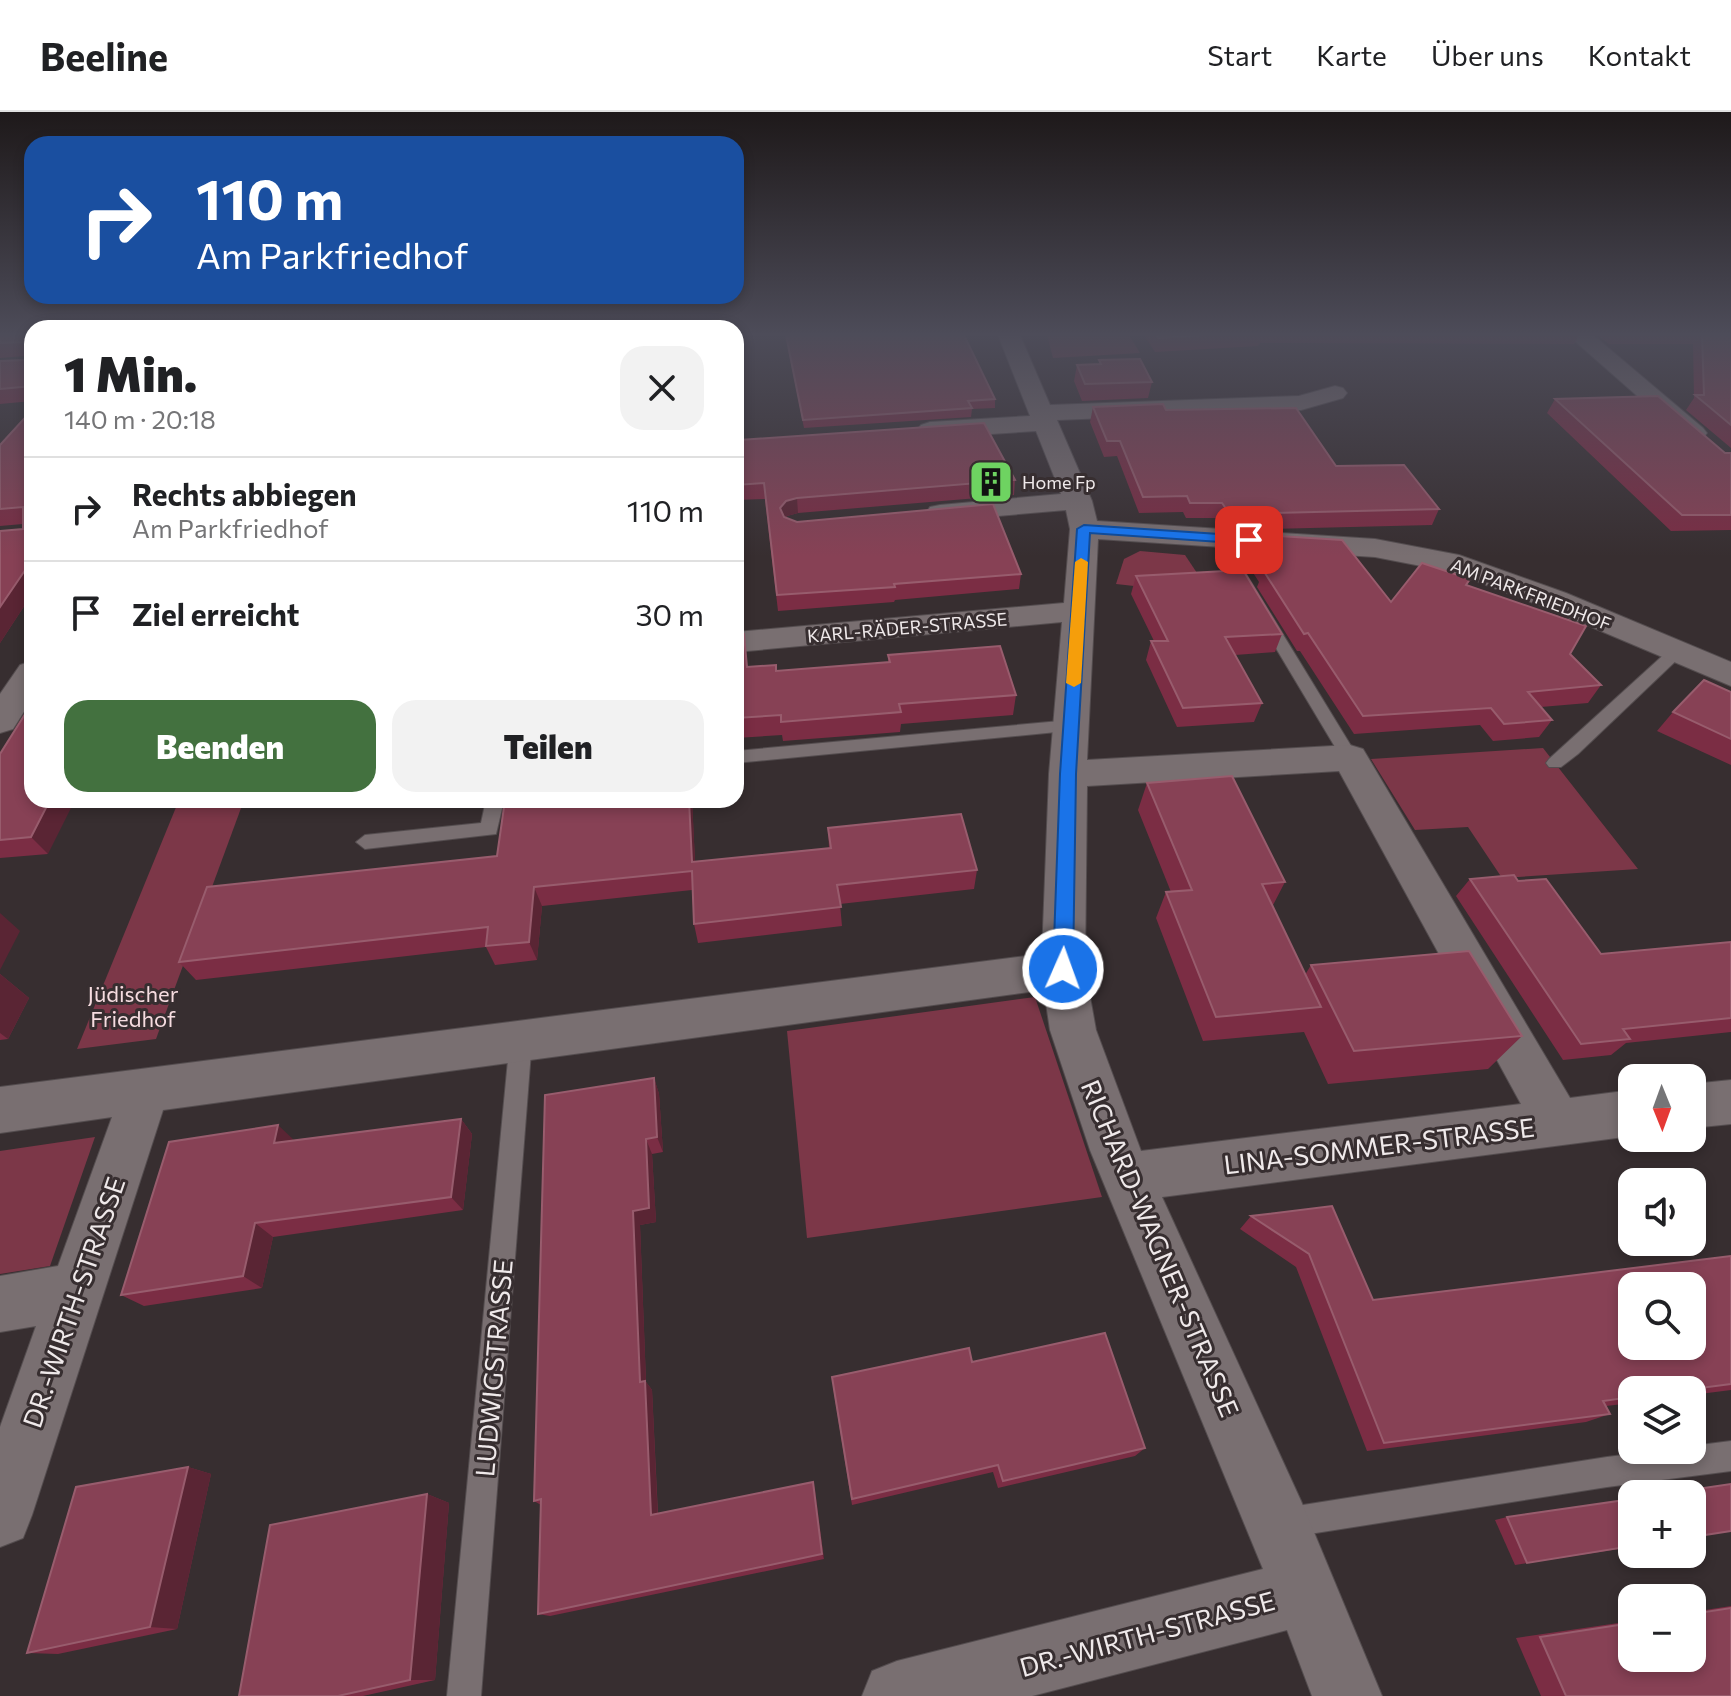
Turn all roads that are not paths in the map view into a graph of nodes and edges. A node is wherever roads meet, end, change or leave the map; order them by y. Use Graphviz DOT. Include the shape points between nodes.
graph roads {
  1 [pos="1038,409"];
  2 [pos="1199,409"];
  3 [pos="1665,409"];
  4 [pos="1042,418"];
  5 [pos="907,432"];
  6 [pos="1712,449"];
  7 [pos="1081,515"];
  8 [pos="907,516"];
  9 [pos="1217,538"];
  10 [pos="1078,611"];
  11 [pos="744,641"];
  12 [pos="1676,652"];
  13 [pos="1731,675"];
  14 [pos="24,684"];
  15 [pos="0,721"];
  16 [pos="1071,726"];
  17 [pos="744,756"];
  18 [pos="1350,758"];
  19 [pos="1555,763"];
  20 [pos="1068,774"];
  21 [pos="493,808"];
  22 [pos="365,842"];
  23 [pos="1063,969"];
  24 [pos="521,1039"];
  25 [pos="146,1089"];
  26 [pos="1731,1102"];
  27 [pos="1706,1105"];
  28 [pos="0,1110"];
  29 [pos="1618,1115"];
  30 [pos="1557,1122"];
  31 [pos="1127,1177"];
  32 [pos="77,1291"];
  33 [pos="0,1304"];
  34 [pos="1731,1456"];
  35 [pos="0,1515"];
  36 [pos="1278,1524"];
  37 [pos="1304,1592"];
  38 [pos="464,1696"];
  39 [pos="897,1696"];
  40 [pos="1347,1696"];
  1 -- 4 [label="street, RICHARD-WAGNER-STRASSE"];
  2 -- 4 [label="street"];
  3 -- 6 [label="street"];
  4 -- 5 [label="street"];
  4 -- 7 [label="street, RICHARD-WAGNER-STRASSE"];
  7 -- 8 [label="street"];
  7 -- 9 [label="street, AM PARKFRIEDHOF"];
  7 -- 10 [label="street, RICHARD-WAGNER-STRASSE"];
  9 -- 12 [label="street, AM PARKFRIEDHOF" via="1375,548 1459,564"];
  9 -- 18 [label="lane"];
  10 -- 11 [label="street, KARL-RÄDER-STRASSE"];
  10 -- 16 [label="street, RICHARD-WAGNER-STRASSE"];
  12 -- 13 [label="street, AM PARKFRIEDHOF"];
  12 -- 19 [label="lane"];
  14 -- 15 [label="street"];
  16 -- 17 [label="lane"];
  16 -- 20 [label="street, RICHARD-WAGNER-STRASSE"];
  18 -- 20 [label="street"];
  18 -- 30 [label="street"];
  20 -- 23 [label="street, RICHARD-WAGNER-STRASSE"];
  21 -- 22 [label="lane" via="489,829"];
  23 -- 24 [label="street"];
  23 -- 31 [label="street, RICHARD-WAGNER-STRASSE" via="1073,1030"];
  24 -- 25 [label="street"];
  24 -- 38 [label="lane, LUDWIGSTRASSE"];
  25 -- 28 [label="street"];
  25 -- 32 [label="street, DR.-WIRTH-STRASSE"];
  26 -- 27 [label="street"];
  29 -- 30 [label="street, LINA-SOMMER-STRASSE"];
  30 -- 31 [label="street, LINA-SOMMER-STRASSE"];
  31 -- 36 [label="street, RICHARD-WAGNER-STRASSE"];
  32 -- 33 [label="street"];
  32 -- 35 [label="street, DR.-WIRTH-STRASSE"];
  34 -- 36 [label="lane"];
  36 -- 37 [label="street, RICHARD-WAGNER-STRASSE"];
  37 -- 39 [label="street, DR.-WIRTH-STRASSE"];
  37 -- 40 [label="street, RICHARD-WAGNER-STRASSE"];
}
